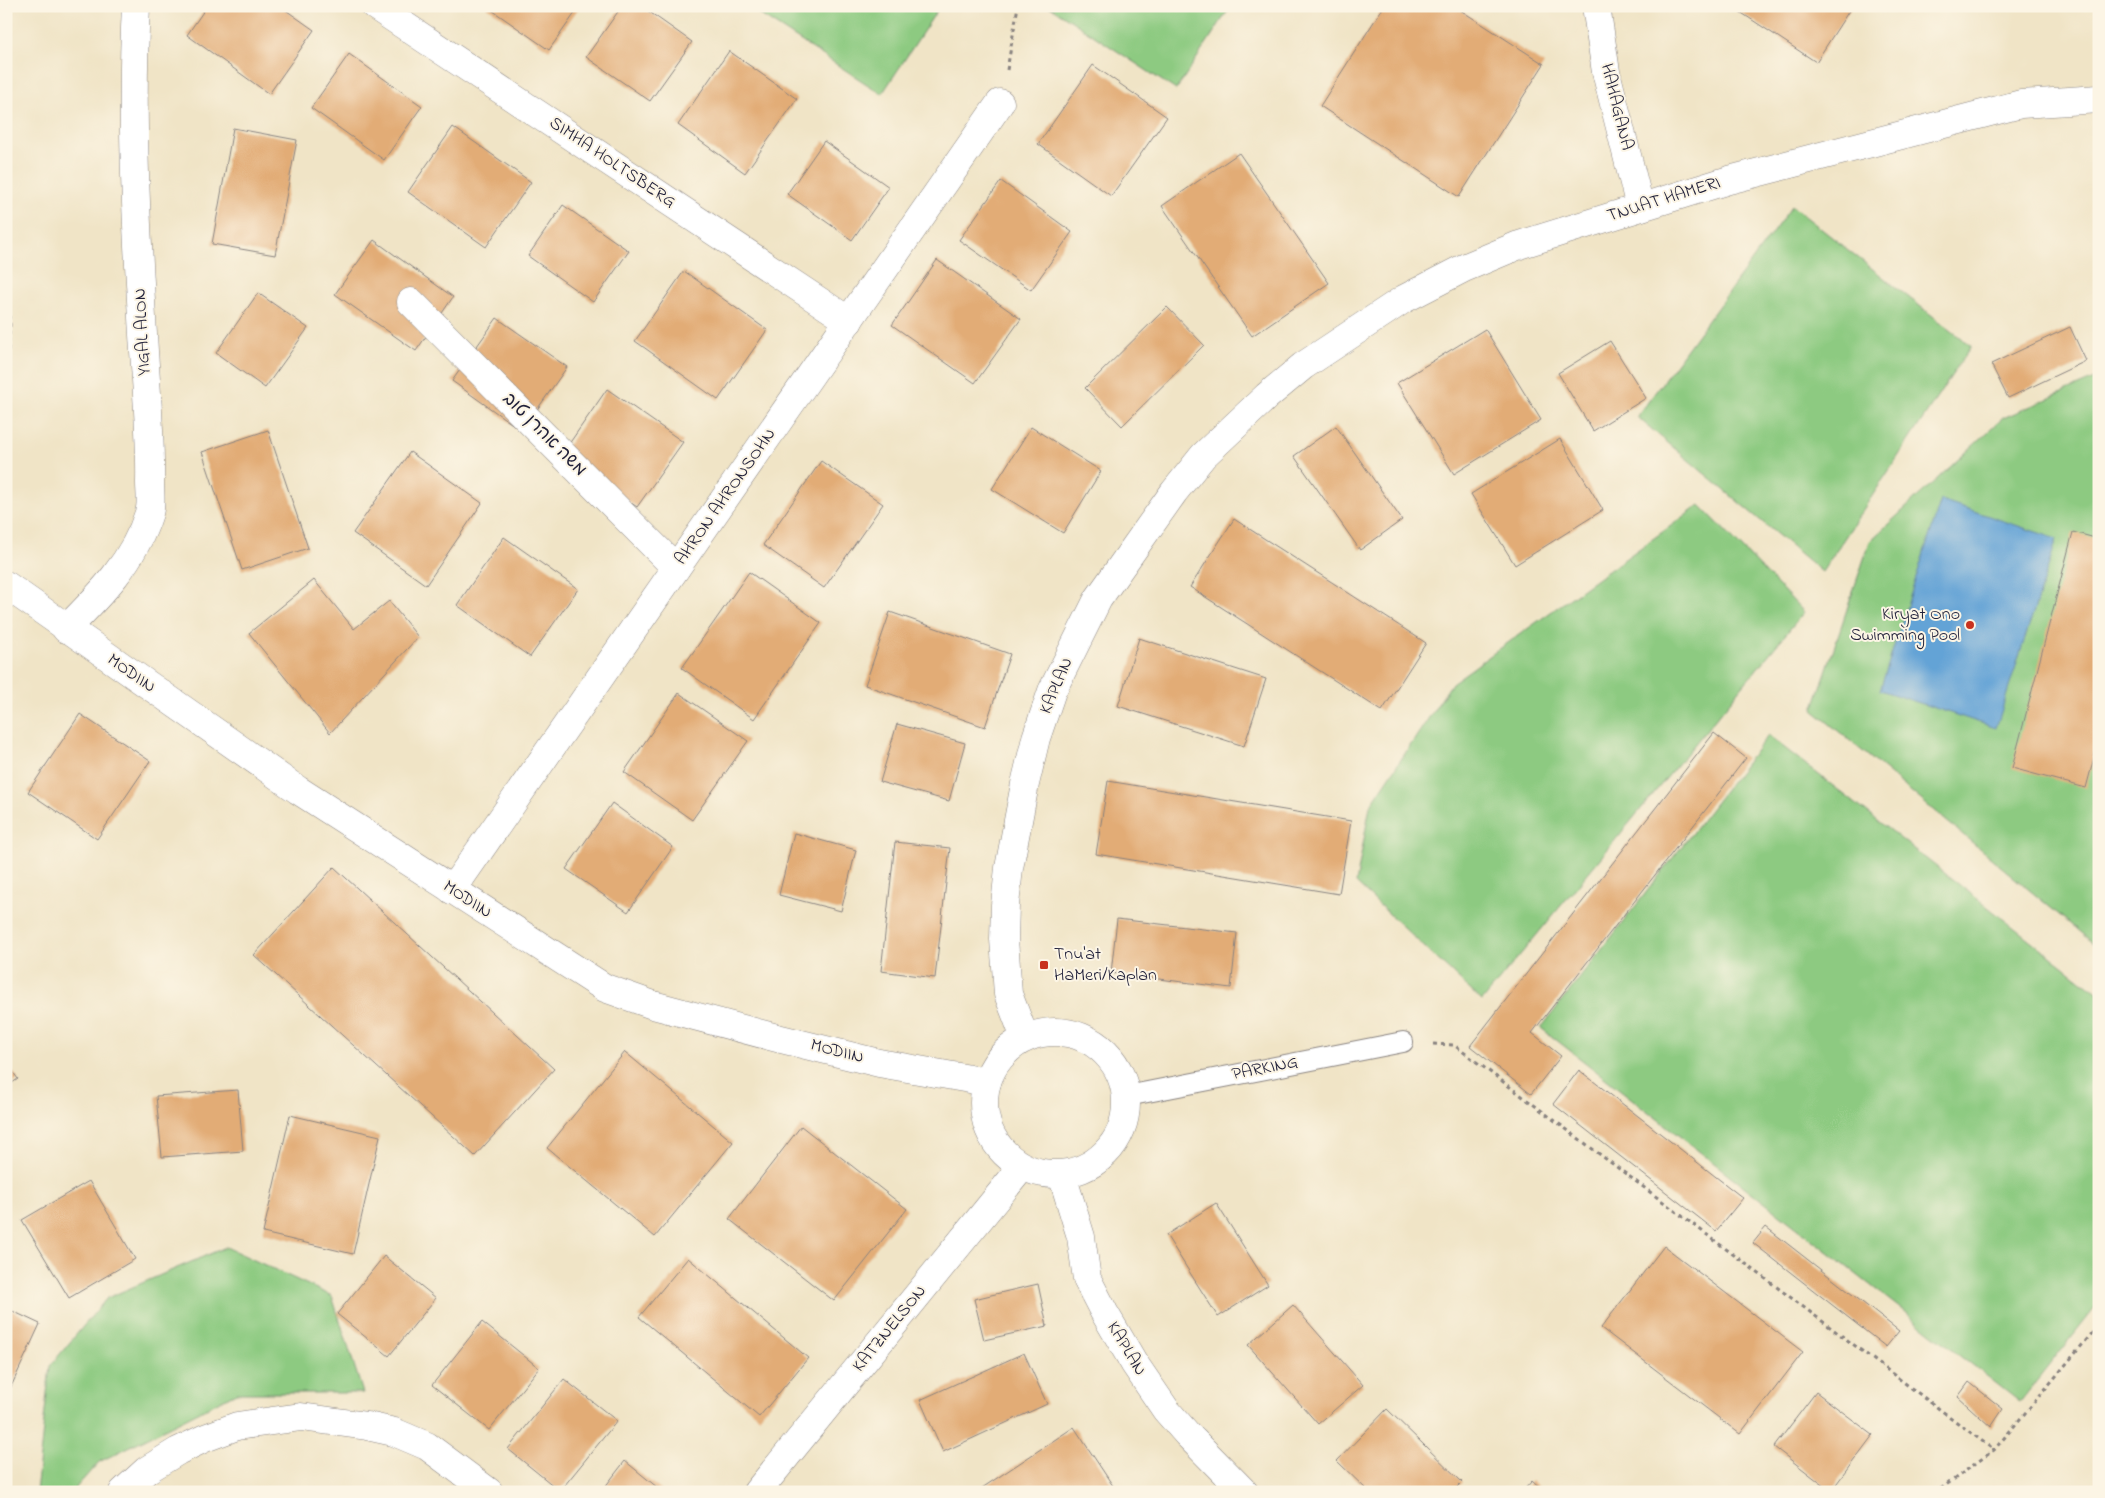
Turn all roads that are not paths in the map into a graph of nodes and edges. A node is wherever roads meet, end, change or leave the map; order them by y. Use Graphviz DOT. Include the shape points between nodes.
graph roads {
  1 [pos="136,6"];
  2 [pos="375,6"];
  3 [pos="1596,6"];
  4 [pos="2099,99"];
  5 [pos="1000,103"];
  6 [pos="1640,207"];
  7 [pos="411,302"];
  8 [pos="849,321"];
  9 [pos="1268,396"];
  10 [pos="676,568"];
  11 [pos="6,585"];
  12 [pos="66,629"];
  13 [pos="452,890"];
  14 [pos="1025,1038"];
  15 [pos="1403,1042"];
  16 [pos="987,1082"];
  17 [pos="1127,1096"];
  18 [pos="1022,1167"];
  19 [pos="1062,1175"];
  20 [pos="123,1492"];
  21 [pos="489,1492"];
  22 [pos="757,1492"];
  23 [pos="1244,1492"];
  1 -- 12 [label="street, YIGAL ALON" via="135,145 150,512 115,579"];
  2 -- 8 [label="street, SIMHA HOLTSBERG"];
  3 -- 6 [label="street, HAHAGANA" via="1606,72"];
  4 -- 6 [label="street, TNUAT HAMERI" via="2021,104 1729,180"];
  5 -- 8 [label="street, AHRON AHRONSOHN"];
  6 -- 9 [label="street, TNUAT HAMERI" via="1519,245 1464,268 1404,299 1303,366"];
  7 -- 10 [label="street, משה אהרן טוב"];
  8 -- 10 [label="street, AHRON AHRONSOHN"];
  9 -- 14 [label="street, KAPLAN" via="1203,456 1174,492 1098,599 1052,691 1025,784 1005,905 1008,994"];
  10 -- 13 [label="street, AHRON AHRONSOHN"];
  11 -- 12 [label="street, MODIIN"];
  12 -- 13 [label="street, MODIIN" via="298,790"];
  13 -- 16 [label="street, MODIIN" via="605,988 653,1005 879,1063"];
  14 -- 16 [label="street" via="1001,1056"];
  14 -- 17 [label="street" via="1046,1032 1069,1033 1091,1041 1108,1055 1121,1074"];
  15 -- 17 [label="lane, PARKING"];
  16 -- 18 [label="street" via="986,1122 993,1140 1006,1156"];
  17 -- 19 [label="street" via="1126,1115 1111,1149 1097,1162 1080,1171"];
  18 -- 19 [label="street" via="1042,1174"];
  18 -- 22 [label="street, KATZNELSON"];
  19 -- 23 [label="street, KAPLAN" via="1081,1237 1087,1279 1104,1312 1166,1410"];
  20 -- 21 [label="street" via="146,1470 205,1438 237,1426 301,1417 394,1432 427,1446"];
}
